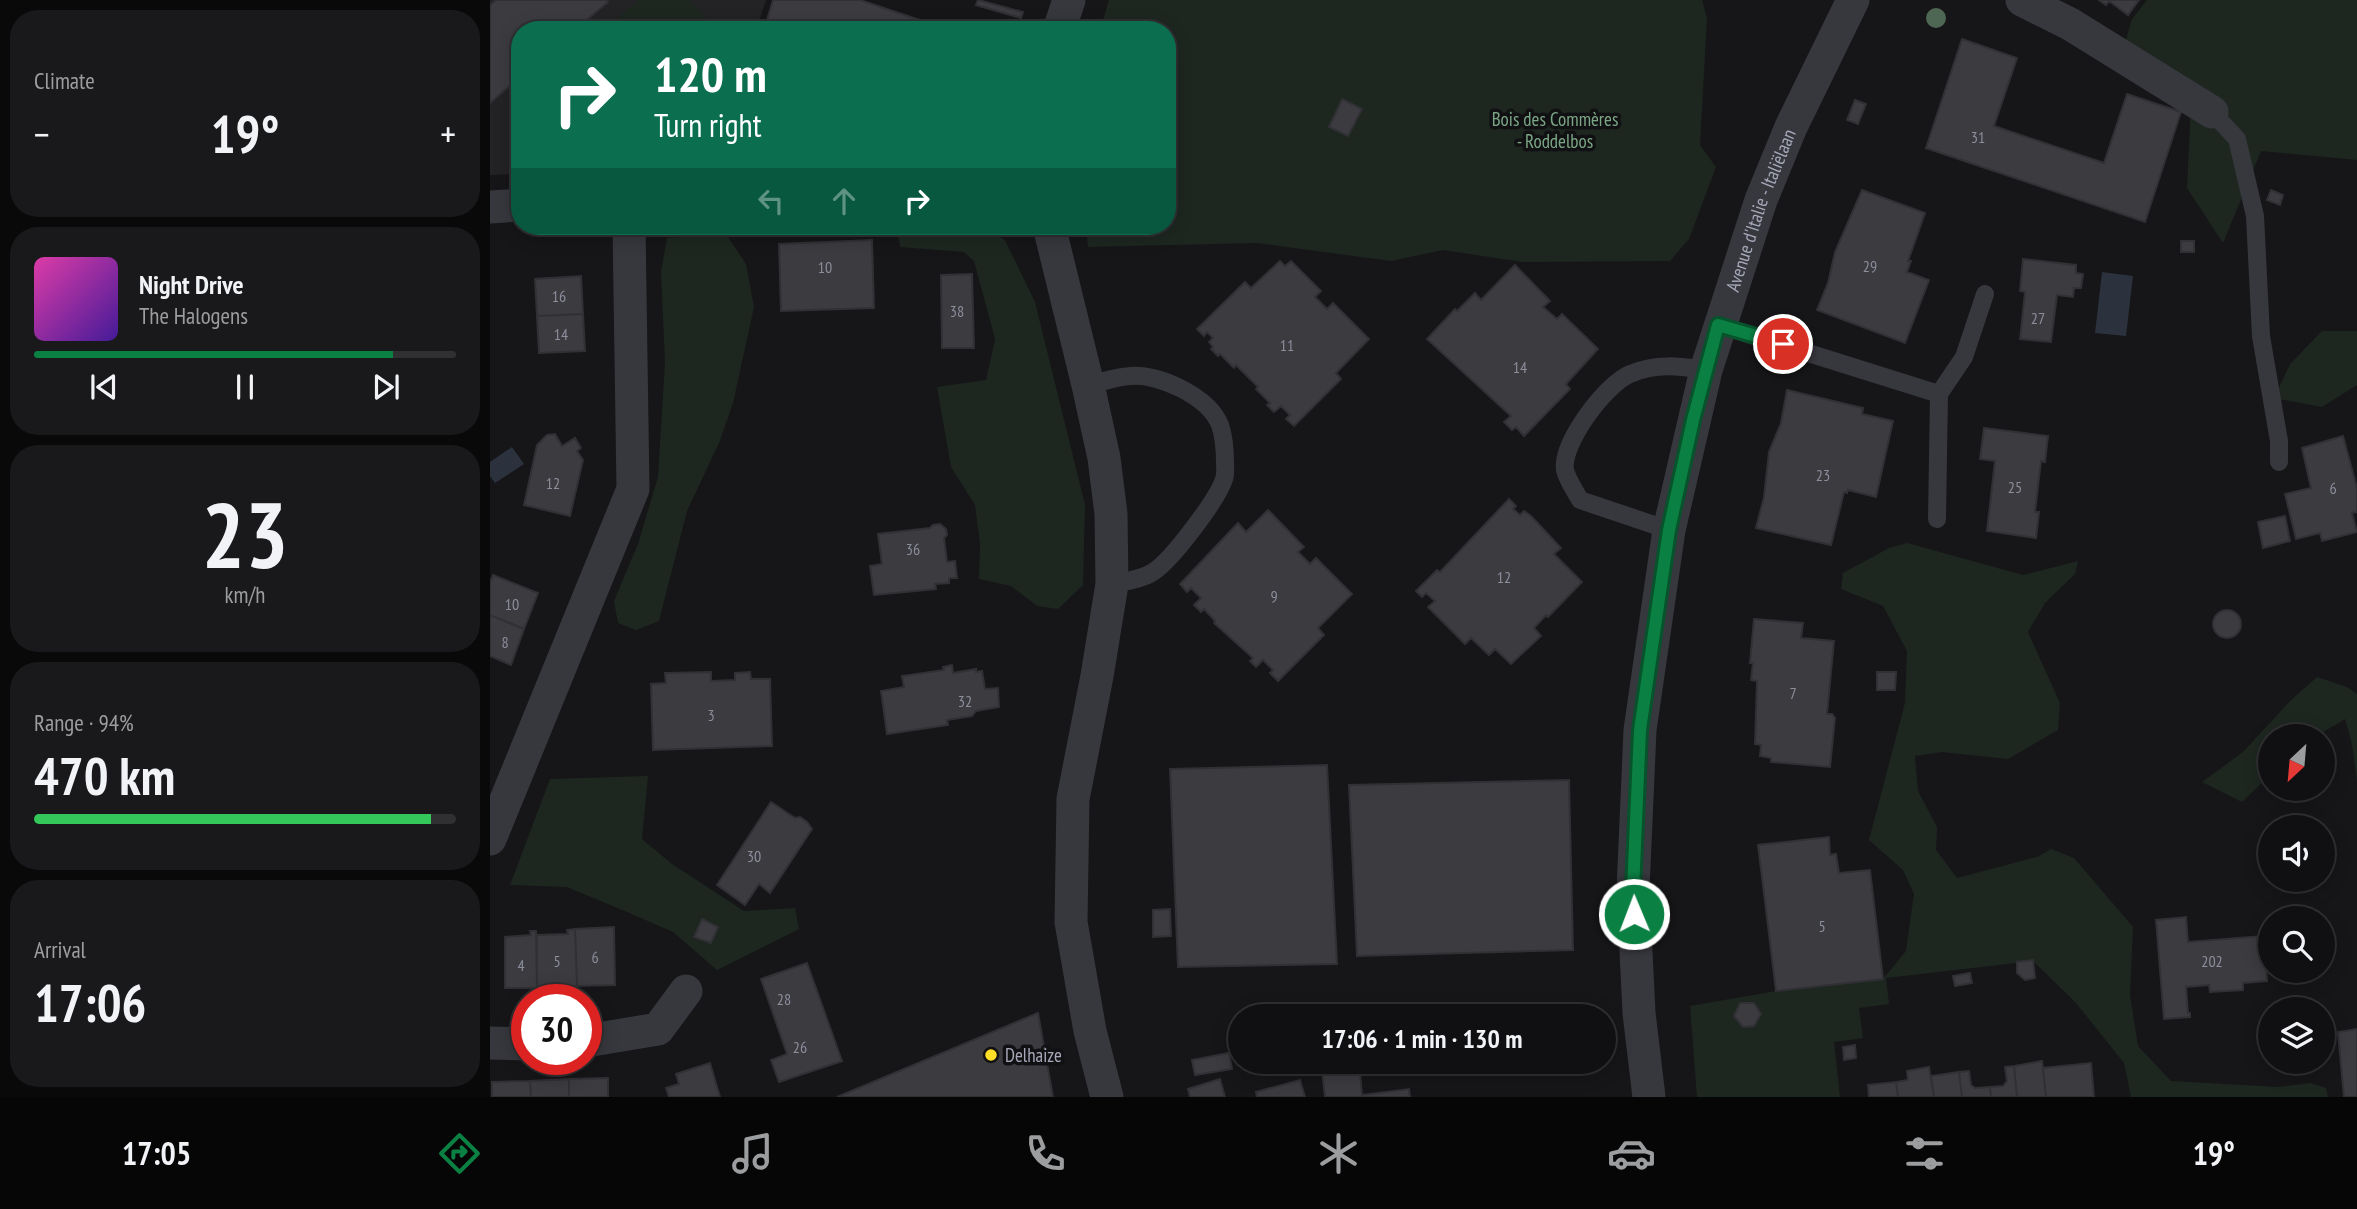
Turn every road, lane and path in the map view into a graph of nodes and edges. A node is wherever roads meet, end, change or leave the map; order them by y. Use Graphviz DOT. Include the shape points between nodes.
graph roads {
  1 [pos="1069,0"];
  2 [pos="1853,0"];
  3 [pos="2022,0"];
  4 [pos="1062,21"];
  5 [pos="2212,112"];
  6 [pos="511,206"];
  7 [pos="490,207"];
  8 [pos="629,235"];
  9 [pos="1051,235"];
  10 [pos="1985,294"];
  11 [pos="1718,325"];
  12 [pos="1706,370"];
  13 [pos="1088,384"];
  14 [pos="1939,394"];
  15 [pos="2279,462"];
  16 [pos="1937,519"];
  17 [pos="1669,530"];
  18 [pos="1112,584"];
  19 [pos="490,839"];
  20 [pos="686,991"];
  21 [pos="602,1038"];
  22 [pos="490,1043"];
  23 [pos="511,1044"];
  24 [pos="1107,1097"];
  25 [pos="1649,1097"];
  1 -- 4 [label="street"];
  2 -- 11 [label="street, Avenue d'Italie - Italiëlaan" via="1786,139"];
  3 -- 5 [label="street" via="2070,24"];
  5 -- 15 [label="lane" via="2237,139 2256,216 2261,336"];
  6 -- 7 [label="street"];
  8 -- 19 [label="street" via="633,489"];
  9 -- 13 [label="street"];
  10 -- 14 [label="lane" via="1964,357"];
  11 -- 12 [label="street, Avenue d'Italie - Italiëlaan"];
  11 -- 14 [label="lane"];
  12 -- 17 [label="street, Avenue d'Italie - Italiëlaan"];
  12 -- 17 [label="lane" via="1669,365 1628,374 1601,397 1570,444 1565,469 1580,499"];
  13 -- 18 [label="street" via="1111,514"];
  13 -- 18 [label="lane" via="1131,375 1180,387 1200,400 1219,424 1225,451 1224,478 1172,555 1154,572"];
  14 -- 16 [label="lane"];
  17 -- 25 [label="street, Avenue d'Italie - Italiëlaan" via="1640,730 1633,890"];
  18 -- 24 [label="street" via="1073,799 1071,922"];
  20 -- 21 [label="street" via="658,1029"];
  22 -- 23 [label="street"];
}
